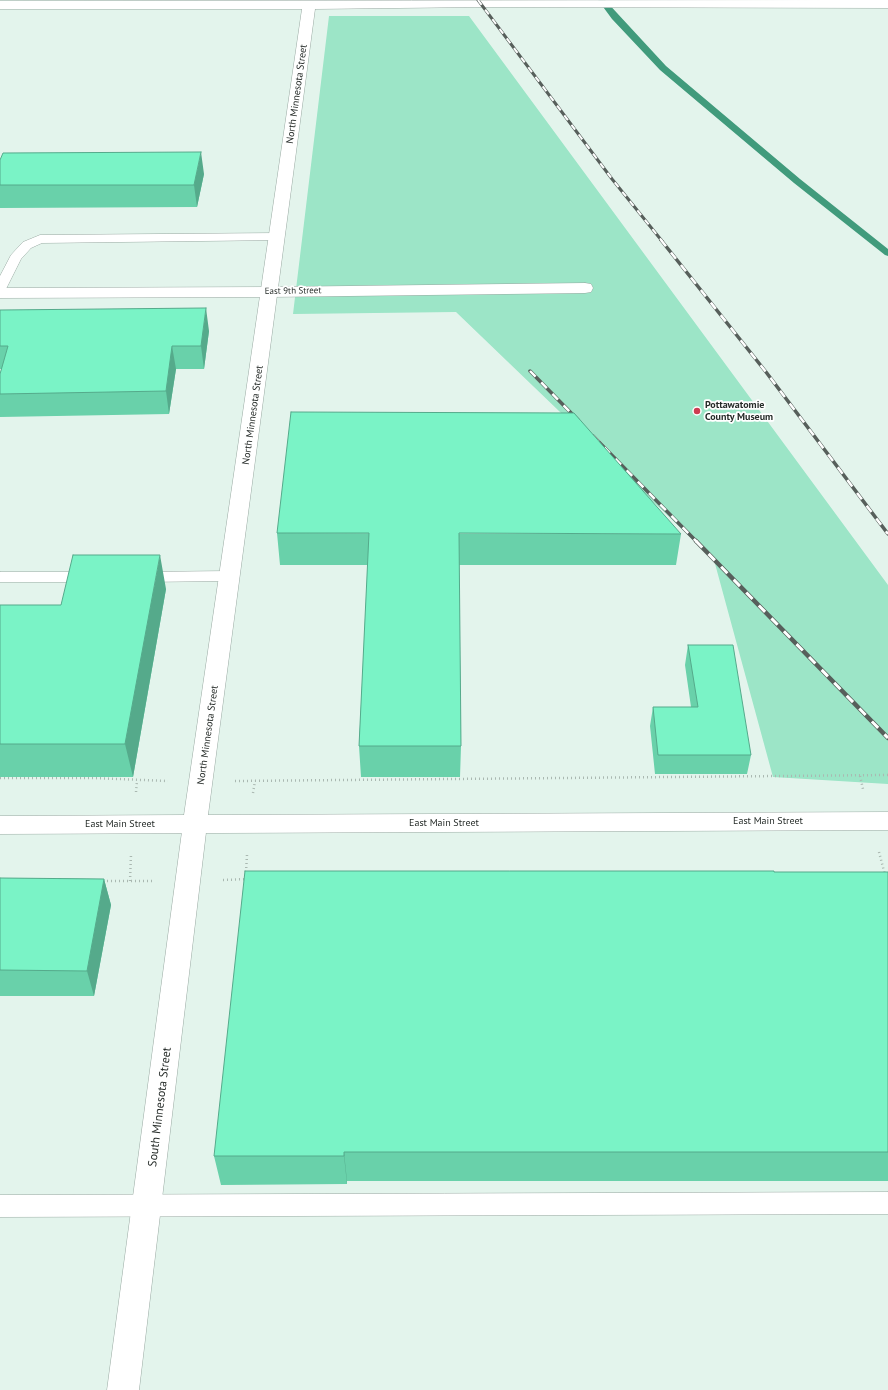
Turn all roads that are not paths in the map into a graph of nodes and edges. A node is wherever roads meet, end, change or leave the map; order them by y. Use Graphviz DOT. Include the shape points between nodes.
graph roads {
  1 [pos="397,2"];
  2 [pos="702,2"];
  3 [pos="882,3"];
  4 [pos="0,5"];
  5 [pos="309,5"];
  6 [pos="278,237"];
  7 [pos="585,288"];
  8 [pos="0,291"];
  9 [pos="270,292"];
  10 [pos="230,576"];
  11 [pos="0,577"];
  12 [pos="103,577"];
  13 [pos="127,577"];
  14 [pos="888,821"];
  15 [pos="195,824"];
  16 [pos="0,825"];
  17 [pos="888,1202"];
  18 [pos="147,1205"];
  19 [pos="0,1206"];
  20 [pos="123,1390"];
  1 -- 2 [label="street"];
  1 -- 5 [label="street"];
  2 -- 3 [label="street"];
  4 -- 5 [label="street"];
  5 -- 6 [label="street, North Minnesota Street"];
  6 -- 8 [label="lane" via="40,239 27,245 15,258"];
  6 -- 9 [label="street, North Minnesota Street"];
  7 -- 9 [label="street, East 9th Street"];
  8 -- 9 [label="street, East 9th Street"];
  9 -- 10 [label="street, North Minnesota Street"];
  10 -- 13 [label="lane"];
  10 -- 15 [label="street, North Minnesota Street"];
  11 -- 12 [label="lane"];
  14 -- 15 [label="street, East Main Street"];
  15 -- 16 [label="street, East Main Street"];
  15 -- 18 [label="street, South Minnesota Street"];
  17 -- 18 [label="lane"];
  18 -- 19 [label="lane"];
  18 -- 20 [label="street, South Minnesota Street"];
}
